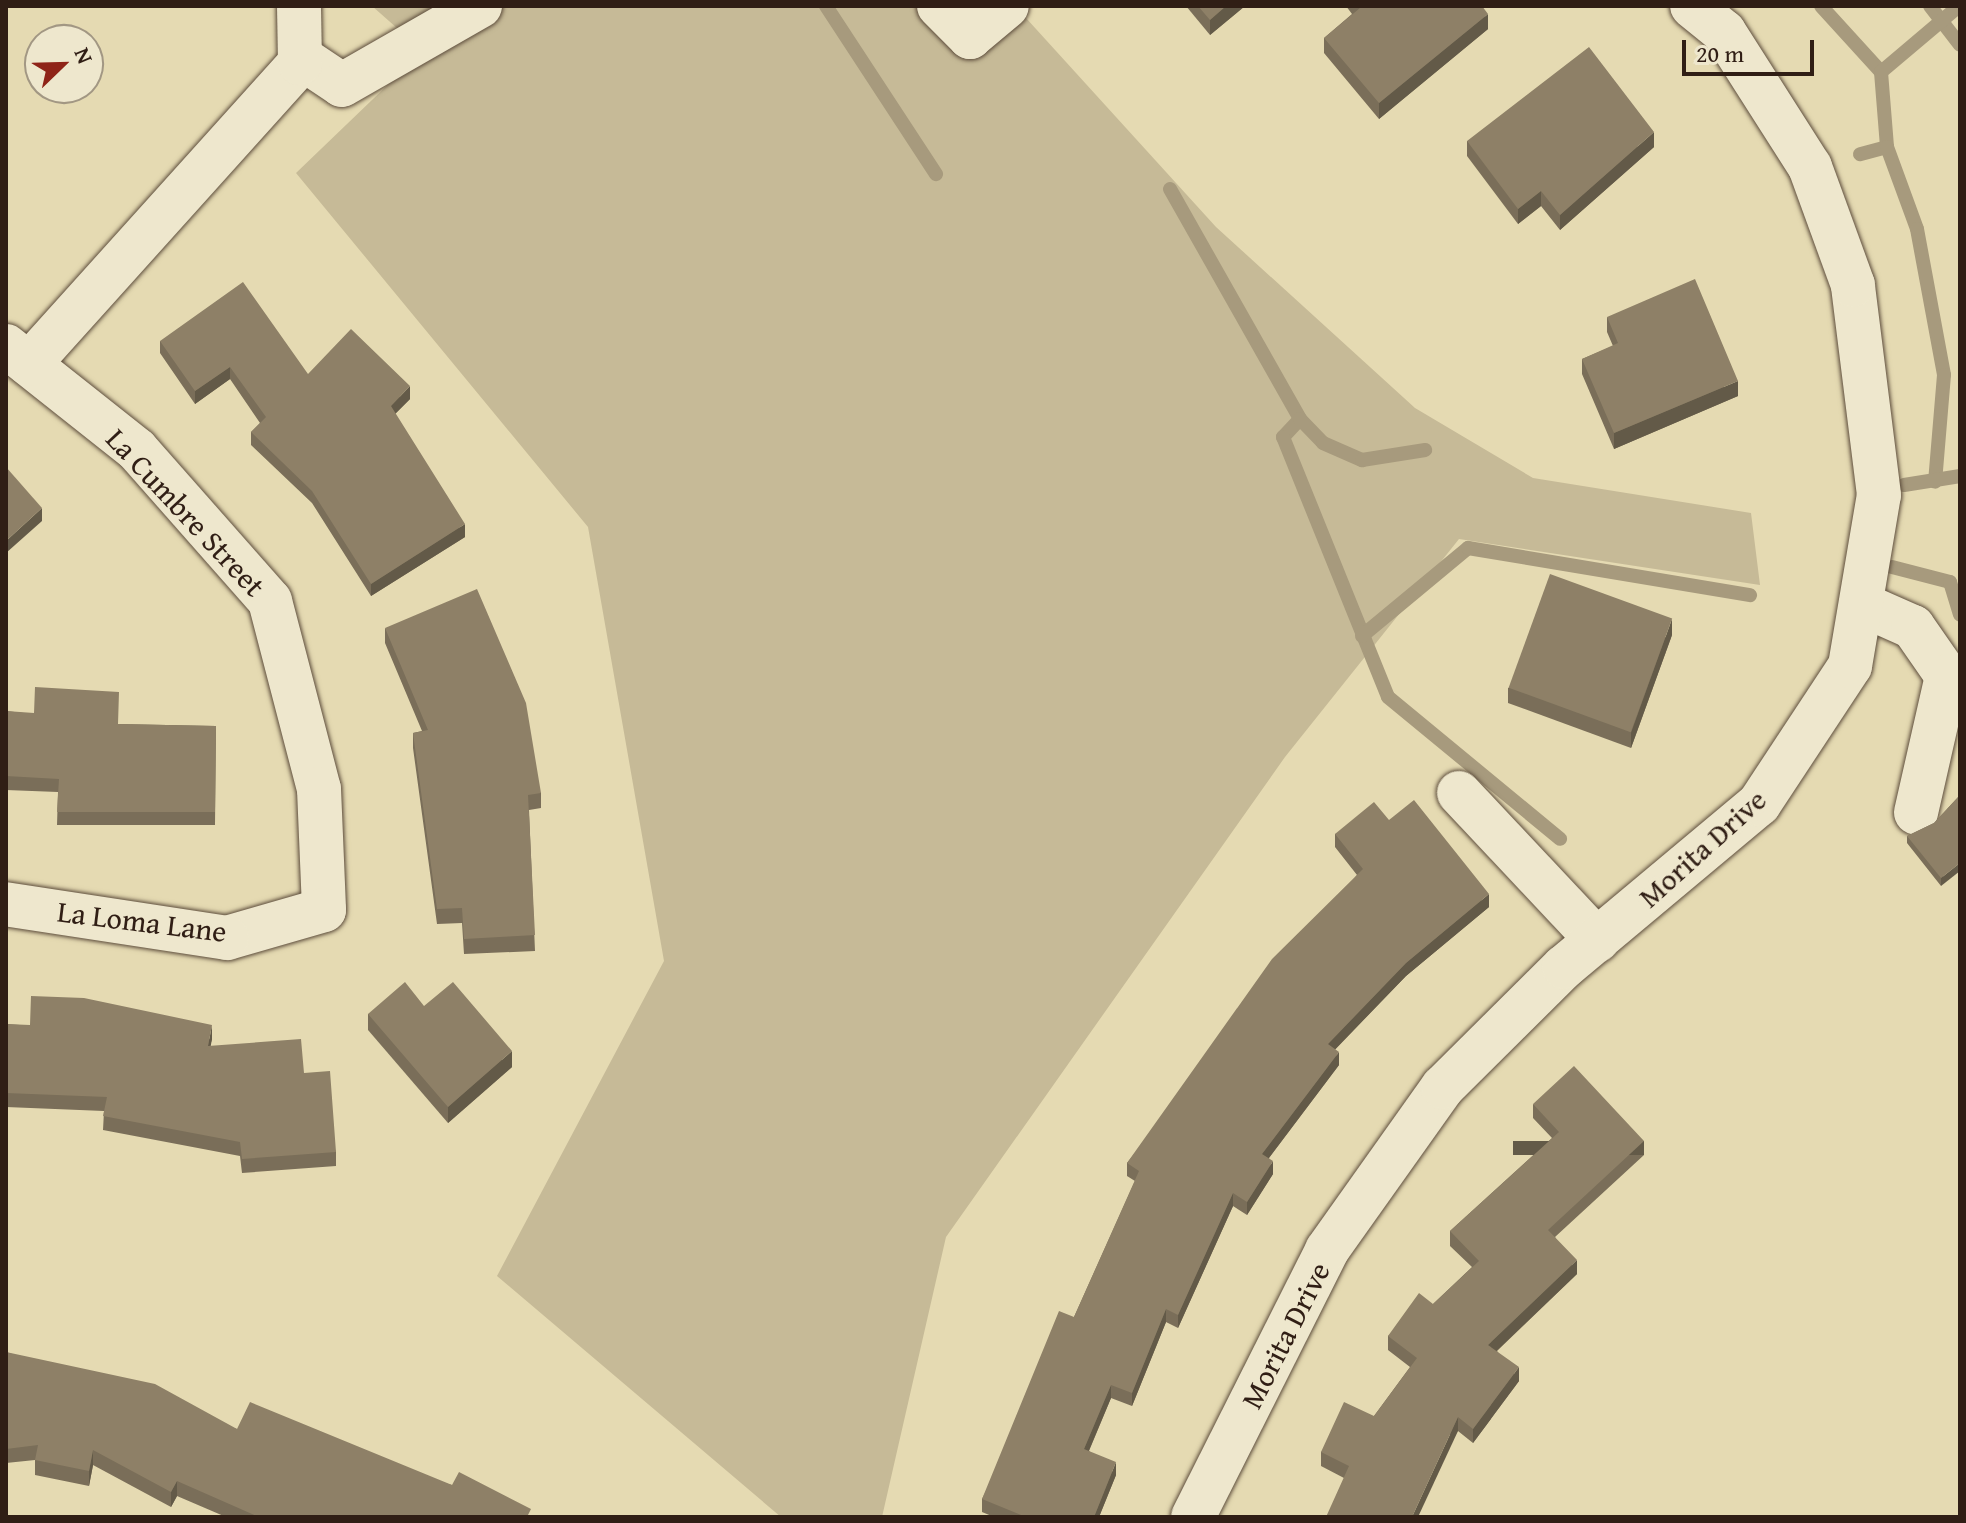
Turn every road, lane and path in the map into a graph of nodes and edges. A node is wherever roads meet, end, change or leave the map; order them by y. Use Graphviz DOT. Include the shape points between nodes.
graph roads {
  1 [pos="299,6"];
  2 [pos="480,6"];
  3 [pos="939,6"];
  4 [pos="1007,6"];
  5 [pos="1692,6"];
  6 [pos="300,57"];
  7 [pos="17,355"];
  8 [pos="1861,604"];
  9 [pos="1459,793"];
  10 [pos="1916,813"];
  11 [pos="6,904"];
  12 [pos="324,910"];
  13 [pos="1597,940"];
  14 [pos="1193,1517"];
  1 -- 6 [label="street"];
  2 -- 6 [label="street" via="342,85"];
  3 -- 4 [label="street" via="970,37"];
  5 -- 8 [label="street, Morita Drive" via="1724,32 1810,167 1853,285 1879,495"];
  6 -- 7 [label="street" via="112,279"];
  7 -- 12 [label="street, La Cumbre Street" via="137,450 270,601 319,789"];
  8 -- 10 [label="street" via="1913,627 1947,676"];
  8 -- 13 [label="street, Morita Drive" via="1850,666 1759,804"];
  9 -- 13 [label="street"];
  11 -- 12 [label="street, La Loma Lane" via="227,938"];
  13 -- 14 [label="street, Morita Drive" via="1443,1087 1336,1237"];
}
